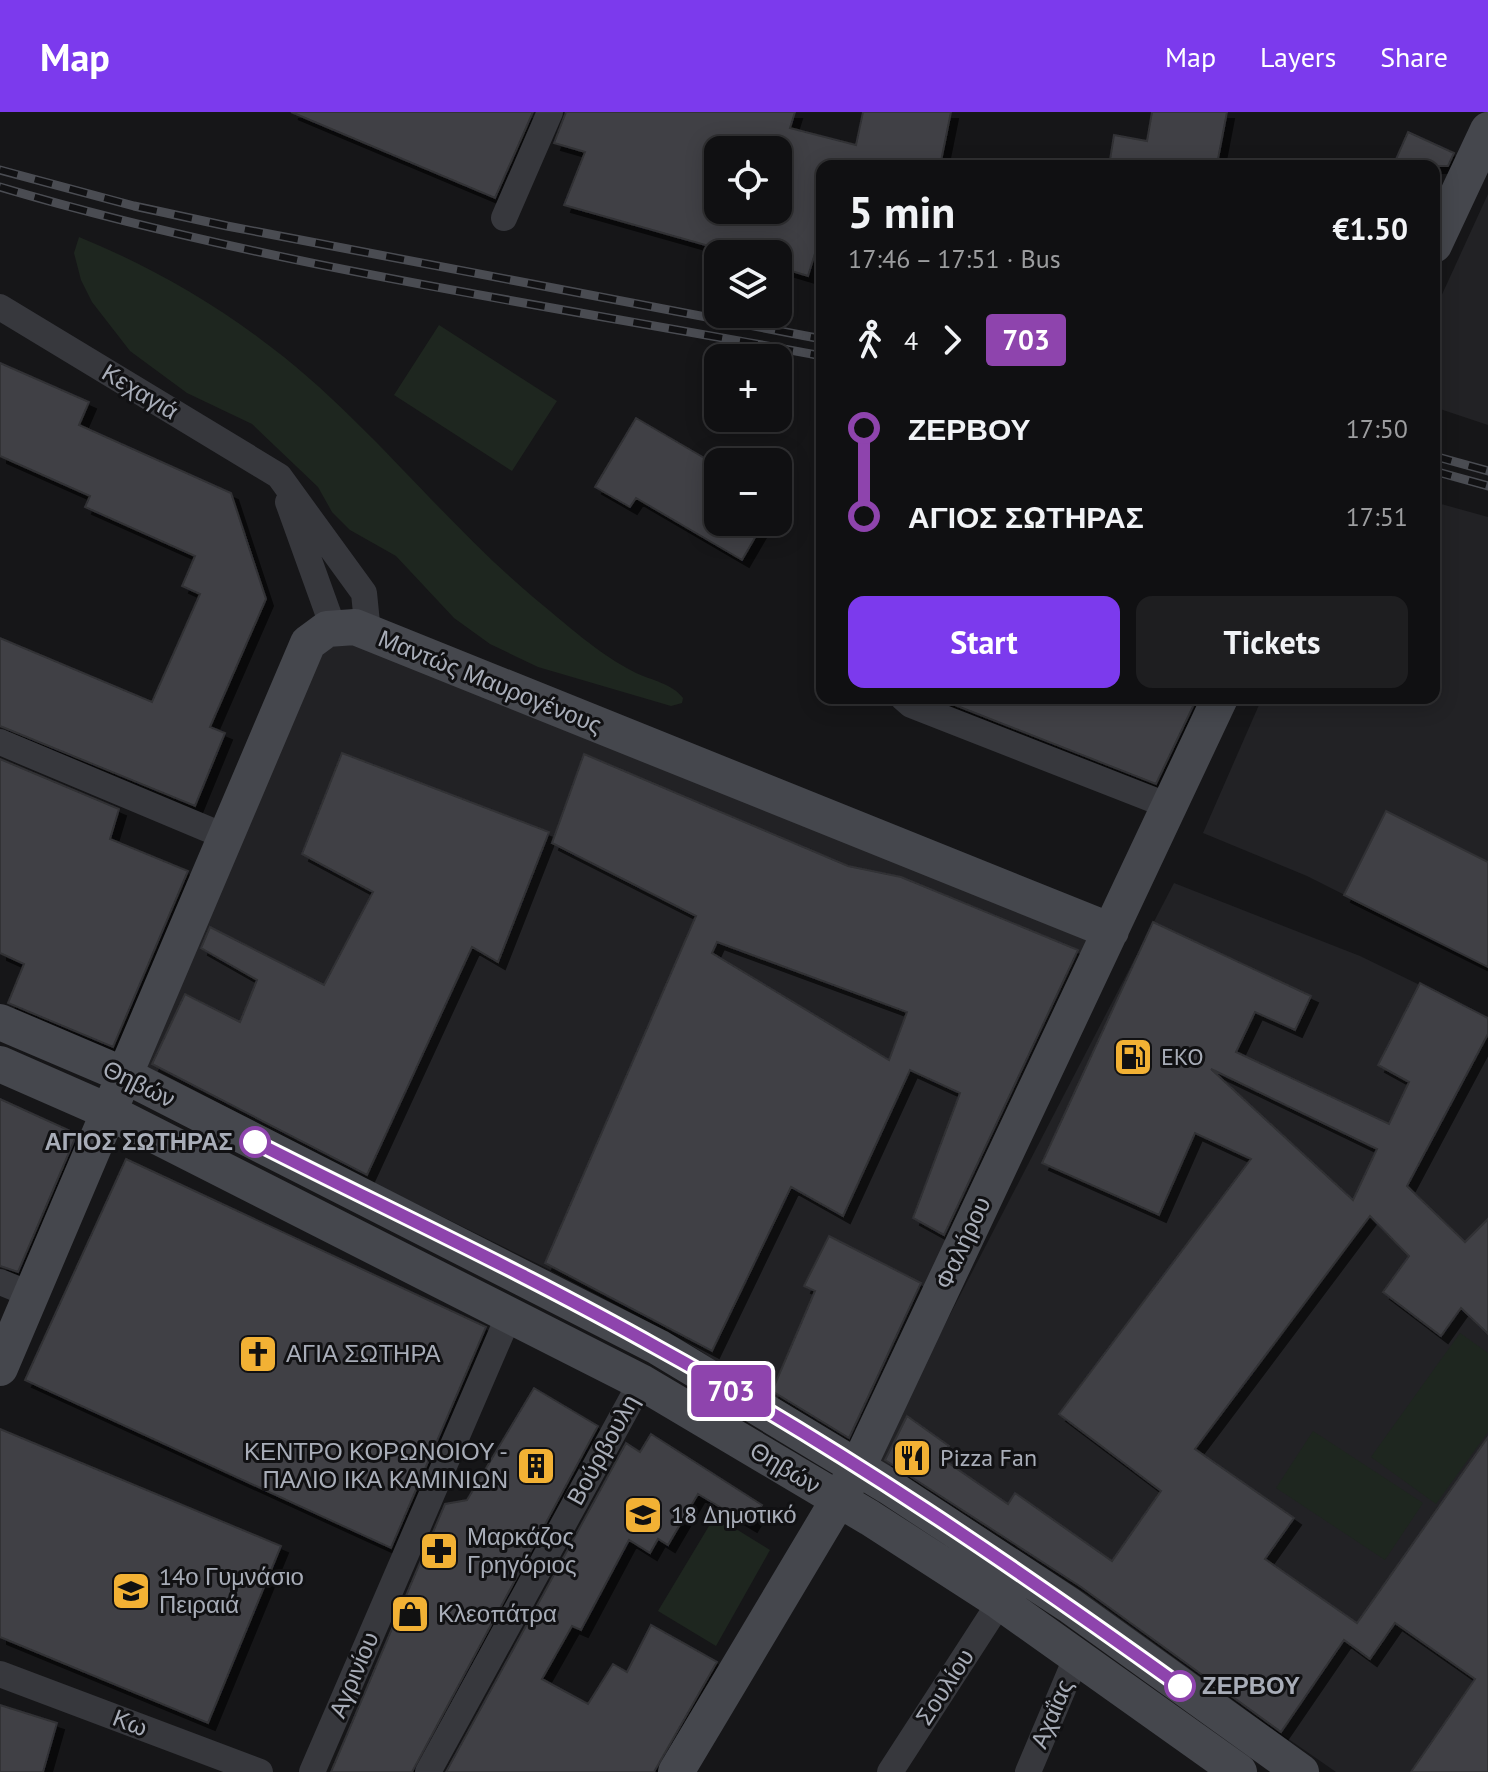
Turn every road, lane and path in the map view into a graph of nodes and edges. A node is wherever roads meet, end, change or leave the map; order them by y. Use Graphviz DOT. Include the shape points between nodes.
graph roads {
  1 [pos="550,112"];
  2 [pos="1488,130"];
  3 [pos="504,218"];
  4 [pos="1440,232"];
  5 [pos="0,307"];
  6 [pos="279,476"];
  7 [pos="333,627"];
  8 [pos="368,633"];
  9 [pos="910,704"];
  10 [pos="1217,704"];
  11 [pos="0,742"];
  12 [pos="1169,806"];
  13 [pos="224,836"];
  14 [pos="1111,931"];
  15 [pos="0,1022"];
  16 [pos="0,1064"];
  17 [pos="122,1074"];
  18 [pos="107,1111"];
  19 [pos="16,1289"];
  20 [pos="510,1313"];
  21 [pos="0,1368"];
  22 [pos="641,1382"];
  23 [pos="858,1467"];
  24 [pos="840,1501"];
  25 [pos="1000,1602"];
  26 [pos="1077,1656"];
  27 [pos="0,1674"];
  28 [pos="260,1772"];
  29 [pos="312,1772"];
  30 [pos="428,1772"];
  31 [pos="676,1772"];
  32 [pos="890,1772"];
  33 [pos="1028,1772"];
  34 [pos="1239,1772"];
  35 [pos="1301,1772"];
  1 -- 3 [label="street"];
  2 -- 4 [label="street"];
  5 -- 6 [label="street, Κεχαγιά"];
  6 -- 7 [label="street"];
  6 -- 8 [label="street, Κεχαγιά" via="364,593"];
  7 -- 8 [label="street, Μαντώς Μαυρογένους"];
  7 -- 13 [label="street" via="308,643"];
  8 -- 14 [label="street, Μαντώς Μαυρογένους"];
  9 -- 12 [label="street"];
  10 -- 12 [label="street, Φαλήρου"];
  11 -- 13 [label="street"];
  12 -- 14 [label="street, Φαλήρου"];
  13 -- 17 [label="street"];
  14 -- 23 [label="street, Φαλήρου"];
  15 -- 17 [label="street, Θηβών"];
  16 -- 18 [label="street, Θηβών"];
  17 -- 18 [label="street"];
  17 -- 23 [label="street, Θηβών" via="658,1347"];
  18 -- 19 [label="street"];
  18 -- 20 [label="street, Θηβών"];
  19 -- 21 [label="street"];
  20 -- 22 [label="street, Θηβών"];
  20 -- 29 [label="street, Αγρινίου"];
  22 -- 24 [label="street, Θηβών"];
  22 -- 30 [label="street, Βούρβουλη"];
  23 -- 24 [label="street, Φαλήρου"];
  23 -- 35 [label="street, Θηβών" via="1069,1605"];
  24 -- 25 [label="street, Θηβών"];
  24 -- 31 [label="street, Φαλήρου"];
  25 -- 26 [label="street, Θηβών"];
  25 -- 32 [label="street, Σουλίου"];
  26 -- 33 [label="street, Αχαΐας"];
  26 -- 34 [label="street, Θηβών"];
  27 -- 28 [label="street, Κω"];
}
